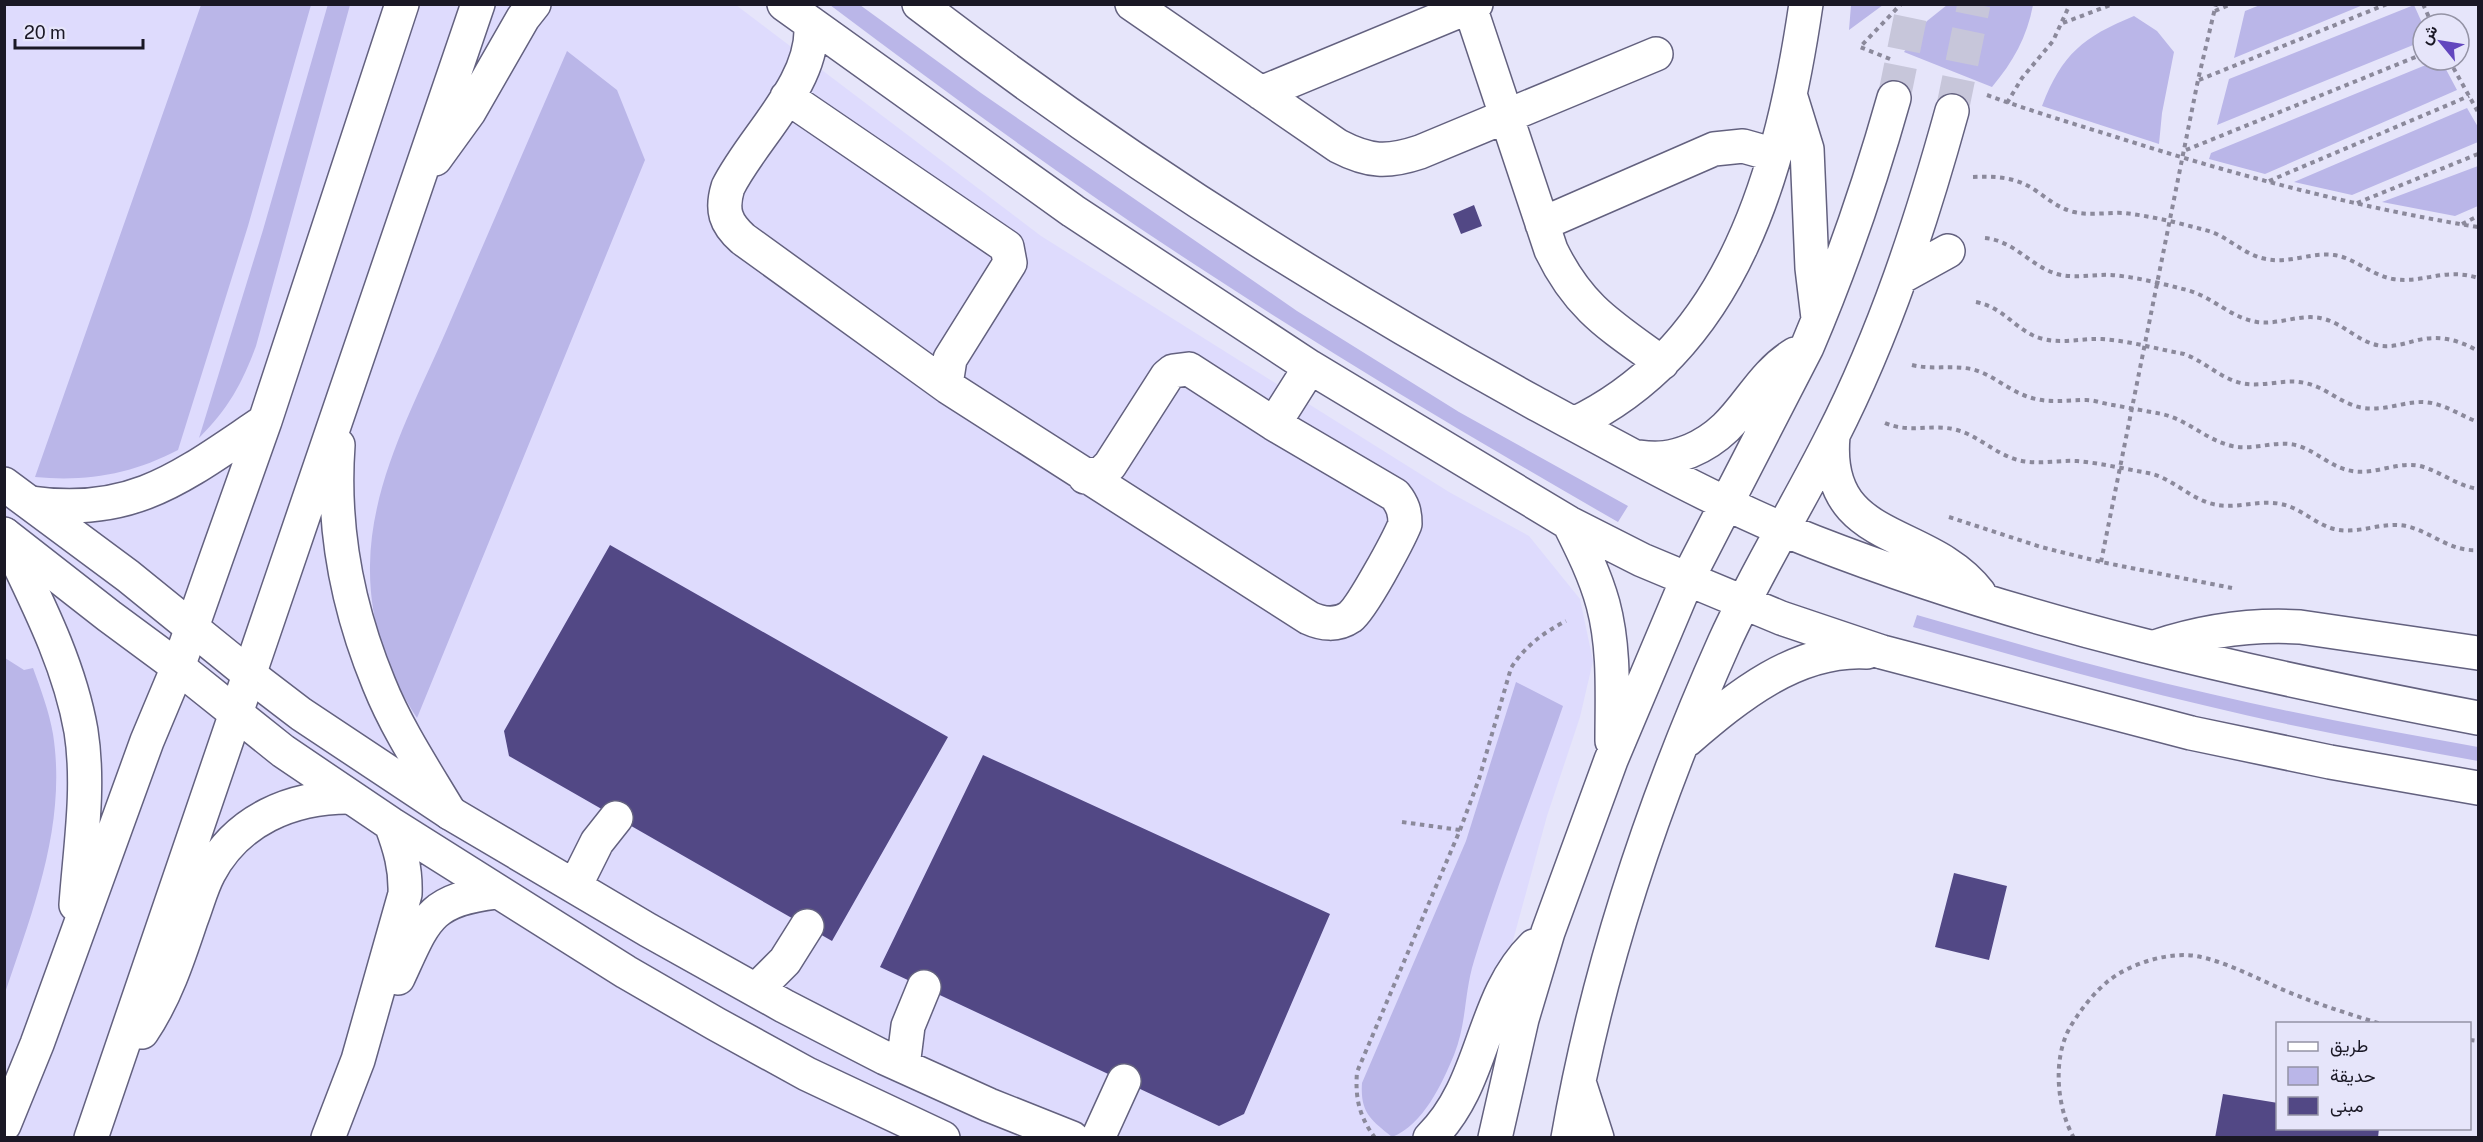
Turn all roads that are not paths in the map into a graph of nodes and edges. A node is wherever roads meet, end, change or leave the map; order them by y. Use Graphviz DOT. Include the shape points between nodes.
graph roads {
  1 [pos="478,4"];
  2 [pos="534,4"];
  3 [pos="784,4"];
  4 [pos="919,4"];
  5 [pos="1806,4"];
  6 [pos="1472,5"];
  7 [pos="1150,8"];
  8 [pos="397,11"];
  9 [pos="811,26"];
  10 [pos="1656,54"];
  11 [pos="1790,92"];
  12 [pos="1261,93"];
  13 [pos="787,97"];
  14 [pos="1894,98"];
  15 [pos="1952,111"];
  16 [pos="1506,116"];
  17 [pos="1775,155"];
  18 [pos="419,179"];
  19 [pos="1542,224"];
  20 [pos="1948,251"];
  21 [pos="1901,277"];
  22 [pos="1813,333"];
  23 [pos="1662,363"];
  24 [pos="1310,367"];
  25 [pos="948,387"];
  26 [pos="340,408"];
  27 [pos="265,421"];
  28 [pos="1274,424"];
  29 [pos="1574,424"];
  30 [pos="1833,436"];
  31 [pos="1635,456"];
  32 [pos="1085,477"];
  33 [pos="4,484"];
  34 [pos="1725,502"];
  35 [pos="31,503"];
  36 [pos="1569,523"];
  37 [pos="1782,529"];
  38 [pos="5,535"];
  39 [pos="1687,580"];
  40 [pos="1985,602"];
  41 [pos="1744,603"];
  42 [pos="191,628"];
  43 [pos="2154,647"];
  44 [pos="1882,652"];
  45 [pos="2478,654"];
  46 [pos="178,667"];
  47 [pos="250,675"];
  48 [pos="236,715"];
  49 [pos="2478,718"];
  50 [pos="1678,747"];
  51 [pos="1611,760"];
  52 [pos="2478,788"];
  53 [pos="349,796"];
  54 [pos="450,813"];
  55 [pos="616,818"];
  56 [pos="391,824"];
  57 [pos="574,886"];
  58 [pos="496,892"];
  59 [pos="807,926"];
  60 [pos="1548,932"];
  61 [pos="73,946"];
  62 [pos="924,987"];
  63 [pos="756,990"];
  64 [pos="358,1060"];
  65 [pos="903,1066"];
  66 [pos="115,1067"];
  67 [pos="1578,1080"];
  68 [pos="1124,1081"];
  69 [pos="4,1125"];
  70 [pos="91,1137"];
  71 [pos="328,1137"];
  72 [pos="943,1137"];
  73 [pos="1072,1137"];
  74 [pos="1098,1137"];
  75 [pos="1430,1137"];
  76 [pos="1495,1137"];
  77 [pos="1568,1137"];
  78 [pos="1597,1137"];
  1 -- 18 [label="street"];
  2 -- 18 [label="street" via="470,112"];
  3 -- 9 [label="street"];
  4 -- 29 [label="street" via="1076,119 1197,201 1436,348"];
  5 -- 11 [label="street"];
  6 -- 12 [label="street"];
  6 -- 16 [label="street"];
  7 -- 12 [label="street"];
  8 -- 27 [label="street"];
  9 -- 13 [label="street" via="807,61"];
  9 -- 24 [label="street" via="1073,211"];
  10 -- 16 [label="street"];
  11 -- 17 [label="street"];
  11 -- 22 [label="street" via="1807,149"];
  12 -- 16 [label="street" via="1338,146 1379,159 1404,157"];
  13 -- 25 [label="street" via="728,187 724,201 732,229"];
  13 -- 25 [label="street" via="1007,247 1010,263 950,359"];
  14 -- 22 [label="street" via="1845,255"];
  15 -- 21 [label="street"];
  16 -- 19 [label="street"];
  17 -- 19 [label="street" via="1743,146 1714,149"];
  17 -- 23 [label="street" via="1762,201 1743,245 1720,287"];
  18 -- 26 [label="street"];
  19 -- 23 [label="street" via="1560,270 1588,306"];
  20 -- 21 [label="street"];
  21 -- 30 [label="street"];
  22 -- 31 [label="street" via="1712,440 1680,455 1657,460"];
  22 -- 34 [label="street"];
  23 -- 29 [label="street" via="1619,399"];
  24 -- 28 [label="street"];
  24 -- 36 [label="street"];
  25 -- 32 [label="street"];
  26 -- 47 [label="street"];
  26 -- 54 [label="street" via="337,502 350,596 379,685"];
  27 -- 35 [label="street" via="180,478 143,494 86,506"];
  27 -- 42 [label="street"];
  28 -- 32 [label="street" via="1196,372 1173,371 1161,383 1110,465 1103,472"];
  28 -- 32 [label="street" via="1386,489 1402,503 1405,524 1401,534 1356,611 1340,622 1309,618"];
  29 -- 31 [label="street"];
  30 -- 37 [label="street"];
  30 -- 40 [label="street" via="1833,472 1849,505 1874,527 1944,561"];
  31 -- 34 [label="street"];
  33 -- 35 [label="street"];
  34 -- 37 [label="street"];
  34 -- 39 [label="street"];
  35 -- 42 [label="street"];
  36 -- 39 [label="street"];
  36 -- 51 [label="street" via="1603,604 1613,675"];
  37 -- 40 [label="street"];
  37 -- 41 [label="street"];
  38 -- 46 [label="street"];
  38 -- 61 [label="street" via="65,671 81,733 83,812"];
  39 -- 41 [label="street"];
  39 -- 51 [label="street"];
  40 -- 43 [label="street"];
  41 -- 44 [label="street"];
  41 -- 50 [label="street"];
  42 -- 46 [label="street"];
  42 -- 47 [label="street"];
  43 -- 45 [label="street" via="2211,631 2270,625"];
  43 -- 49 [label="street" via="2344,692"];
  44 -- 50 [label="street" via="1828,656 1775,674 1725,706"];
  44 -- 52 [label="street" via="2191,733"];
  46 -- 48 [label="street"];
  46 -- 61 [label="street"];
  47 -- 48 [label="street"];
  47 -- 54 [label="street" via="301,714"];
  48 -- 53 [label="street"];
  48 -- 66 [label="street"];
  50 -- 67 [label="street" via="1605,967"];
  51 -- 60 [label="street"];
  53 -- 56 [label="street"];
  53 -- 66 [label="street" via="309,799 280,808 255,821 227,845 208,875 165,993"];
  54 -- 57 [label="street"];
  55 -- 57 [label="street" via="597,842"];
  56 -- 58 [label="street"];
  56 -- 64 [label="street" via="402,852 405,894"];
  57 -- 63 [label="street"];
  58 -- 64 [label="street" via="468,895 433,914 420,930"];
  58 -- 72 [label="street" via="726,1030 807,1074"];
  59 -- 63 [label="street" via="785,961"];
  60 -- 75 [label="street" via="1529,951 1500,997 1463,1094"];
  60 -- 76 [label="street" via="1522,1019"];
  61 -- 69 [label="street"];
  62 -- 65 [label="street" via="908,1026"];
  63 -- 65 [label="street"];
  64 -- 71 [label="street"];
  65 -- 73 [label="street"];
  66 -- 70 [label="street"];
  67 -- 77 [label="street"];
  67 -- 78 [label="street"];
  68 -- 74 [label="street"];
}
